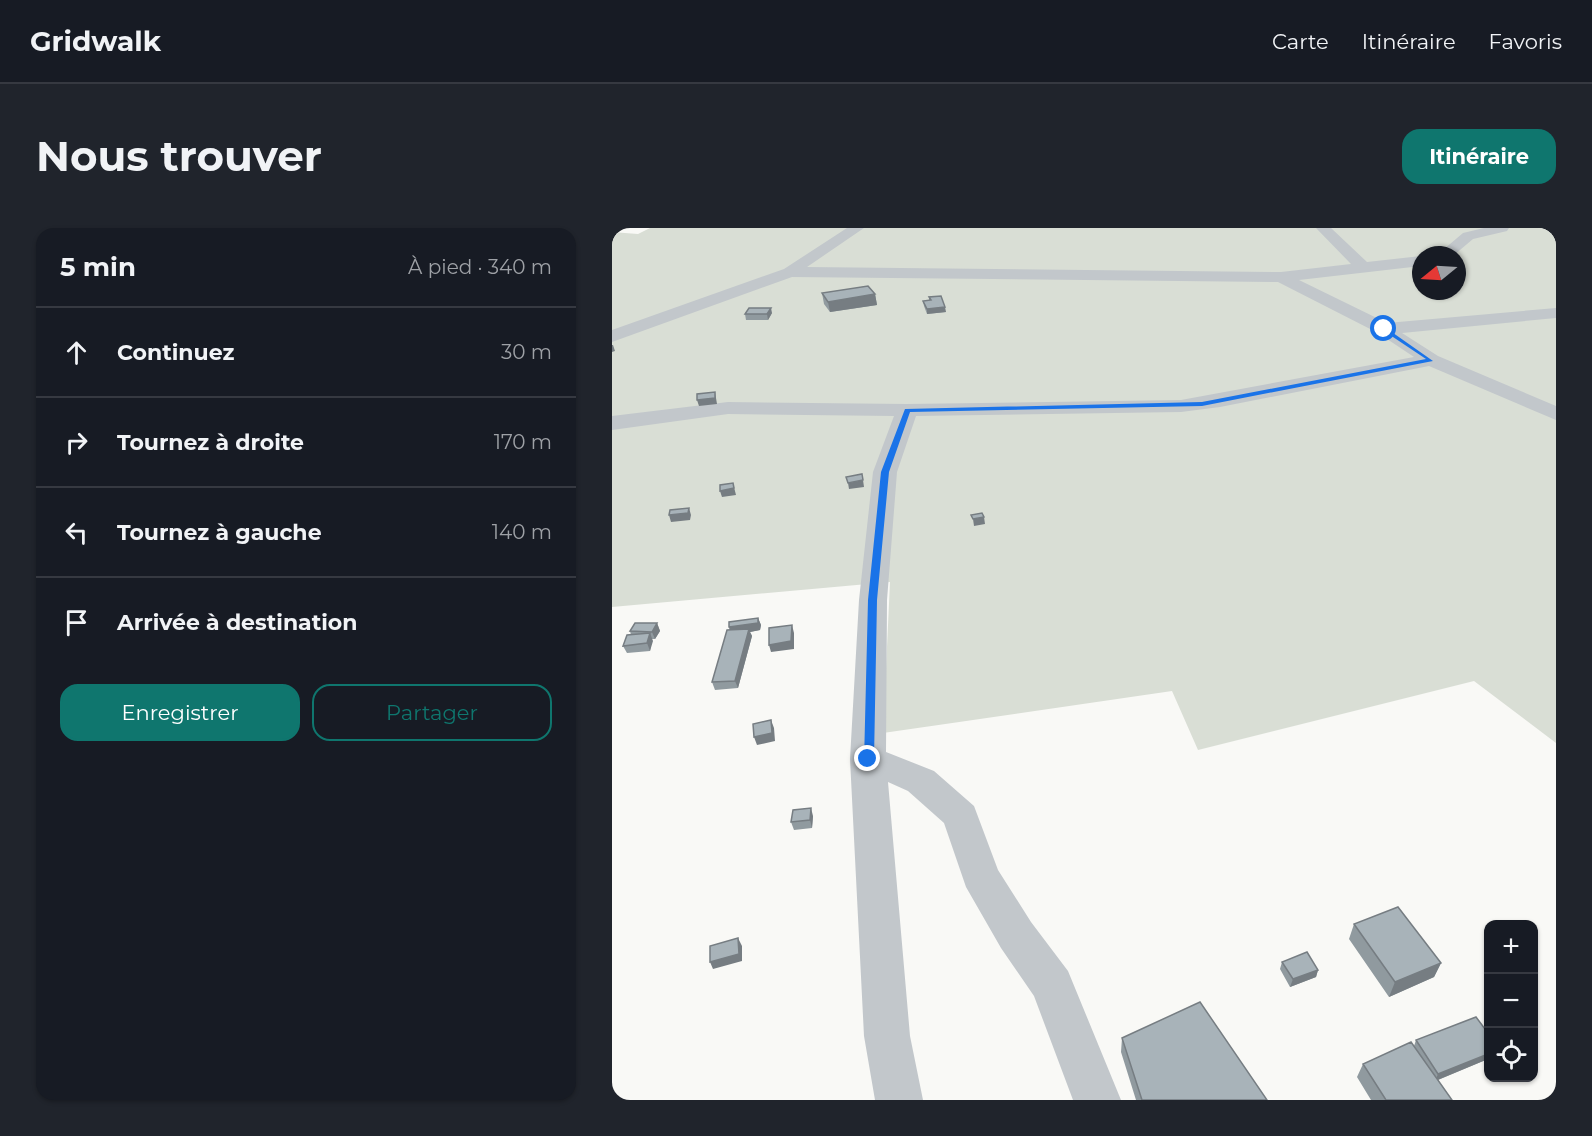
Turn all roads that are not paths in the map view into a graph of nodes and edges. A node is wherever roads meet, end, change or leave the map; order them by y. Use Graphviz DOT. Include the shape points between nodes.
graph roads {
  1 [pos="857,228"];
  2 [pos="1323,228"];
  3 [pos="1502,228"];
  4 [pos="1456,246"];
  5 [pos="1412,262"];
  6 [pos="1364,268"];
  7 [pos="790,272"];
  8 [pos="1281,277"];
  9 [pos="1556,313"];
  10 [pos="1384,329"];
  11 [pos="612,336"];
  12 [pos="1431,360"];
  13 [pos="907,410"];
  14 [pos="1556,414"];
  15 [pos="612,423"];
  16 [pos="868,759"];
  17 [pos="899,1100"];
  18 [pos="1097,1100"];
  1 -- 7 [label="street"];
  2 -- 6 [label="street"];
  3 -- 4 [label="street" via="1468,236"];
  5 -- 6 [label="street"];
  6 -- 8 [label="street"];
  7 -- 8 [label="street"];
  7 -- 11 [label="street"];
  8 -- 10 [label="street"];
  9 -- 10 [label="street"];
  10 -- 12 [label="street"];
  12 -- 13 [label="street" via="1192,405"];
  12 -- 14 [label="street"];
  13 -- 15 [label="street" via="728,408"];
  13 -- 16 [label="street" via="885,472 873,600"];
  16 -- 17 [label="street" via="887,1036"];
  16 -- 18 [label="street" via="921,781 961,816 980,875 1052,985"];
}
